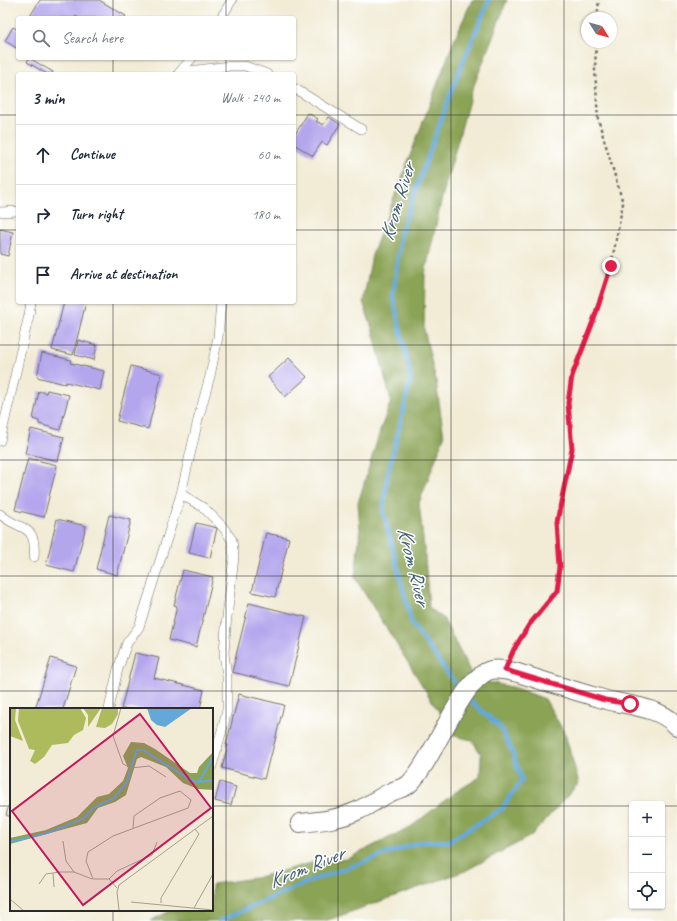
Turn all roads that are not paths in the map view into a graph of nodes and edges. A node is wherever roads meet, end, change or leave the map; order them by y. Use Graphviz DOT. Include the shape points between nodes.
graph roads {
  1 [pos="232,0"];
  2 [pos="222,16"];
  3 [pos="190,60"];
  4 [pos="180,72"];
  5 [pos="186,72"];
  6 [pos="262,72"];
  7 [pos="296,89"];
  8 [pos="361,129"];
  9 [pos="16,211"];
  10 [pos="0,212"];
  11 [pos="31,304"];
  12 [pos="221,304"];
  13 [pos="0,441"];
  14 [pos="181,494"];
  15 [pos="0,514"];
  16 [pos="34,557"];
  17 [pos="109,708"];
  18 [pos="677,726"];
  19 [pos="213,762"];
  20 [pos="300,823"];
  1 -- 2 [label="lane"];
  3 -- 4 [label="lane"];
  5 -- 6 [label="lane" via="245,66"];
  7 -- 8 [label="lane"];
  9 -- 10 [label="lane"];
  11 -- 13 [label="lane"];
  12 -- 14 [label="lane" via="218,337 210,376"];
  14 -- 17 [label="lane" via="139,627 127,643 118,669"];
  14 -- 19 [label="lane" via="204,508 232,540 234,557 224,653 227,710"];
  15 -- 16 [label="lane" via="28,531 34,539"];
  18 -- 20 [label="street" via="673,721 650,710 630,704 605,700 505,670 490,670 480,676 464,695 420,772 409,784 358,811 329,820"];
}
